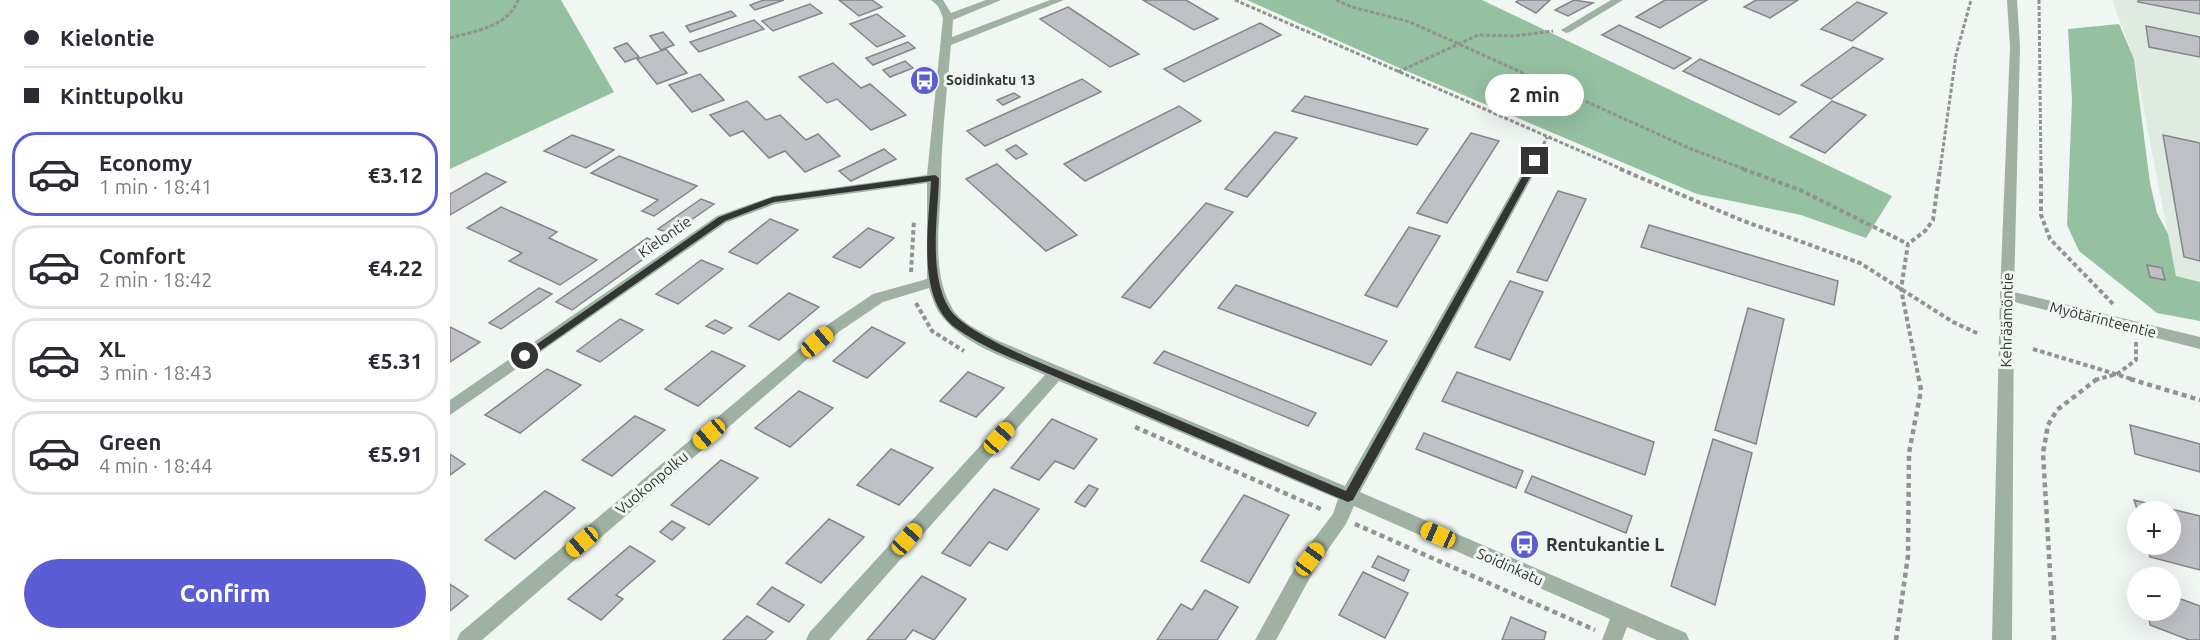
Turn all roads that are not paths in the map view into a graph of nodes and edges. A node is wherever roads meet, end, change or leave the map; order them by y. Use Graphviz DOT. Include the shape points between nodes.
graph roads {
  1 [pos="936,0"];
  2 [pos="996,0"];
  3 [pos="1059,0"];
  4 [pos="1618,0"];
  5 [pos="2012,0"];
  6 [pos="948,18"];
  7 [pos="1566,30"];
  8 [pos="944,44"];
  9 [pos="1535,161"];
  10 [pos="935,178"];
  11 [pos="934,282"];
  12 [pos="2007,295"];
  13 [pos="2200,343"];
  14 [pos="1056,373"];
  15 [pos="450,409"];
  16 [pos="1348,497"];
  17 [pos="1621,615"];
  18 [pos="467,640"];
  19 [pos="816,640"];
  20 [pos="1265,640"];
  21 [pos="1612,640"];
  22 [pos="1679,640"];
  23 [pos="2002,640"];
  1 -- 6 [label="street"];
  2 -- 6 [label="street"];
  3 -- 8 [label="street"];
  4 -- 7 [label="street"];
  5 -- 12 [label="street, Kehräämöntie"];
  6 -- 8 [label="street, Soidinkatu"];
  8 -- 10 [label="street, Soidinkatu"];
  9 -- 16 [label="street"];
  10 -- 11 [label="street, Soidinkatu"];
  10 -- 15 [label="street, Kielontie" via="773,200 722,219"];
  11 -- 14 [label="street, Soidinkatu" via="945,310 959,325"];
  11 -- 18 [label="street, Vuokonpolku" via="878,298 835,327"];
  12 -- 13 [label="street, Myötärinteentie"];
  12 -- 23 [label="street, Kehräämöntie"];
  14 -- 16 [label="street, Soidinkatu"];
  14 -- 19 [label="street"];
  16 -- 17 [label="street, Soidinkatu"];
  16 -- 20 [label="street" via="1340,518 1310,559"];
  17 -- 21 [label="street"];
  17 -- 22 [label="street, Soidinkatu"];
}
